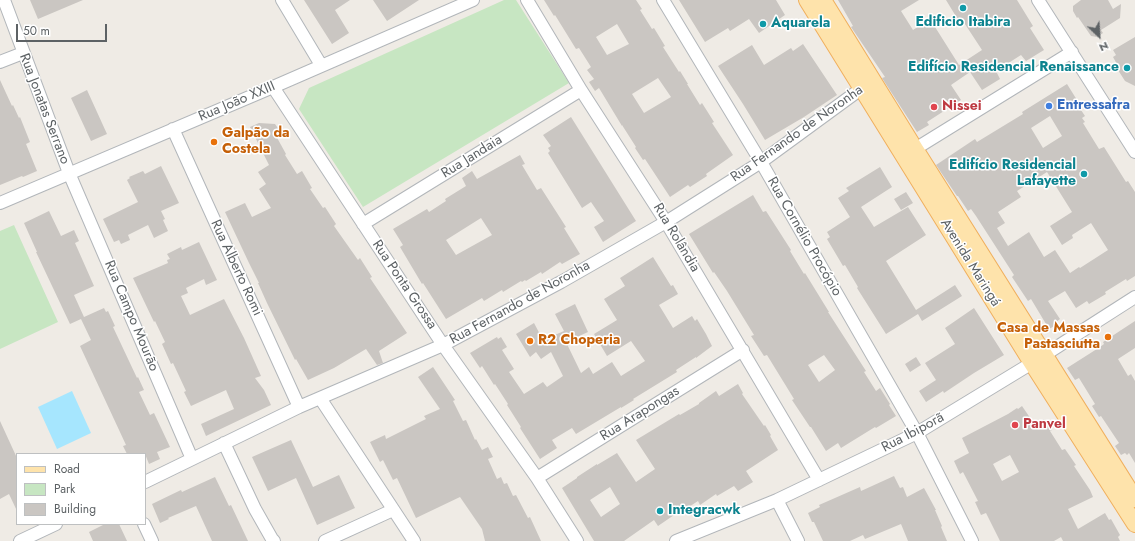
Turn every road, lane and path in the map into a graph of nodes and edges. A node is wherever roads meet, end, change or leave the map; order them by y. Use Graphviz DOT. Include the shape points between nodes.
graph roads {
  1 [pos="4,0"];
  2 [pos="282,0"];
  3 [pos="473,0"];
  4 [pos="527,0"];
  5 [pos="663,0"];
  6 [pos="807,0"];
  7 [pos="823,0"];
  8 [pos="1038,0"];
  9 [pos="1072,52"];
  10 [pos="23,53"];
  11 [pos="0,62"];
  12 [pos="321,66"];
  13 [pos="867,85"];
  14 [pos="273,87"];
  15 [pos="581,90"];
  16 [pos="173,129"];
  17 [pos="914,149"];
  18 [pos="1135,152"];
  19 [pos="761,162"];
  20 [pos="69,174"];
  21 [pos="0,203"];
  22 [pos="666,222"];
  23 [pos="363,224"];
  24 [pos="1135,297"];
  25 [pos="443,345"];
  26 [pos="743,350"];
  27 [pos="1038,359"];
  28 [pos="320,398"];
  29 [pos="299,407"];
  30 [pos="917,433"];
  31 [pos="224,444"];
  32 [pos="192,459"];
  33 [pos="537,478"];
  34 [pos="819,480"];
  35 [pos="146,482"];
  36 [pos="1135,499"];
  37 [pos="776,500"];
  38 [pos="393,510"];
  39 [pos="1135,524"];
  40 [pos="54,525"];
  41 [pos="144,525"];
  42 [pos="20,541"];
  43 [pos="152,541"];
  44 [pos="274,541"];
  45 [pos="325,541"];
  46 [pos="414,541"];
  47 [pos="578,541"];
  48 [pos="676,541"];
  49 [pos="798,541"];
  50 [pos="972,541"];
  1 -- 10 [label="street, Rua Jonatas Serrano"];
  2 -- 12 [label="street"];
  3 -- 12 [label="street, Rua João XXIII"];
  4 -- 15 [label="street, Rua Rolândia"];
  5 -- 19 [label="street, Rua Cornélio Procópio"];
  6 -- 13 [label="main road, Avenida Maringá"];
  7 -- 13 [label="main road, Avenida Maringá"];
  8 -- 9 [label="street"];
  9 -- 17 [label="street"];
  9 -- 18 [label="street"];
  10 -- 11 [label="street"];
  10 -- 20 [label="street, Rua Jonatas Serrano"];
  12 -- 14 [label="street, Rua João XXIII"];
  13 -- 17 [label="main road, Avenida Maringá"];
  13 -- 19 [label="street, Rua Fernando de Noronha"];
  13 -- 27 [label="main road, Avenida Maringá"];
  14 -- 16 [label="street, Rua João XXIII"];
  14 -- 23 [label="street, Rua Ponta Grossa"];
  15 -- 22 [label="street, Rua Rolândia"];
  15 -- 23 [label="street, Rua Jandaia"];
  16 -- 20 [label="street, Rua João XXIII"];
  16 -- 29 [label="street, Rua Alberto Romi"];
  17 -- 27 [label="main road, Avenida Maringá"];
  19 -- 22 [label="street, Rua Fernando de Noronha"];
  19 -- 30 [label="street, Rua Cornélio Procópio"];
  20 -- 21 [label="street, Rua João XXIII"];
  20 -- 32 [label="street, Rua Campo Mourão"];
  22 -- 25 [label="street, Rua Fernando de Noronha"];
  22 -- 26 [label="street, Rua Rolândia"];
  23 -- 25 [label="street, Rua Ponta Grossa"];
  24 -- 27 [label="street, Rua Ibiporã"];
  25 -- 28 [label="street, Rua Fernando de Noronha"];
  25 -- 33 [label="street, Rua Ponta Grossa"];
  26 -- 33 [label="street, Rua Arapongas"];
  26 -- 34 [label="street, Rua Rolândia"];
  27 -- 30 [label="street, Rua Ibiporã"];
  27 -- 36 [label="main road, Avenida Maringá"];
  27 -- 39 [label="main road, Avenida Maringá"];
  28 -- 29 [label="street, Rua Fernando de Noronha"];
  28 -- 38 [label="street"];
  29 -- 31 [label="street, Rua Fernando de Noronha"];
  30 -- 34 [label="street, Rua Ibiporã"];
  30 -- 50 [label="street, Rua Cornélio Procópio"];
  31 -- 32 [label="street, Rua Fernando de Noronha"];
  31 -- 44 [label="street" via="254,509"];
  32 -- 35 [label="street, Rua Fernando de Noronha"];
  33 -- 47 [label="street, Rua Ponta Grossa"];
  34 -- 37 [label="street, Rua Ibiporã"];
  37 -- 48 [label="street, Rua Ibiporã"];
  37 -- 49 [label="street"];
  38 -- 45 [label="street"];
  38 -- 46 [label="street"];
  40 -- 42 [label="street"];
  41 -- 43 [label="street"];
}
